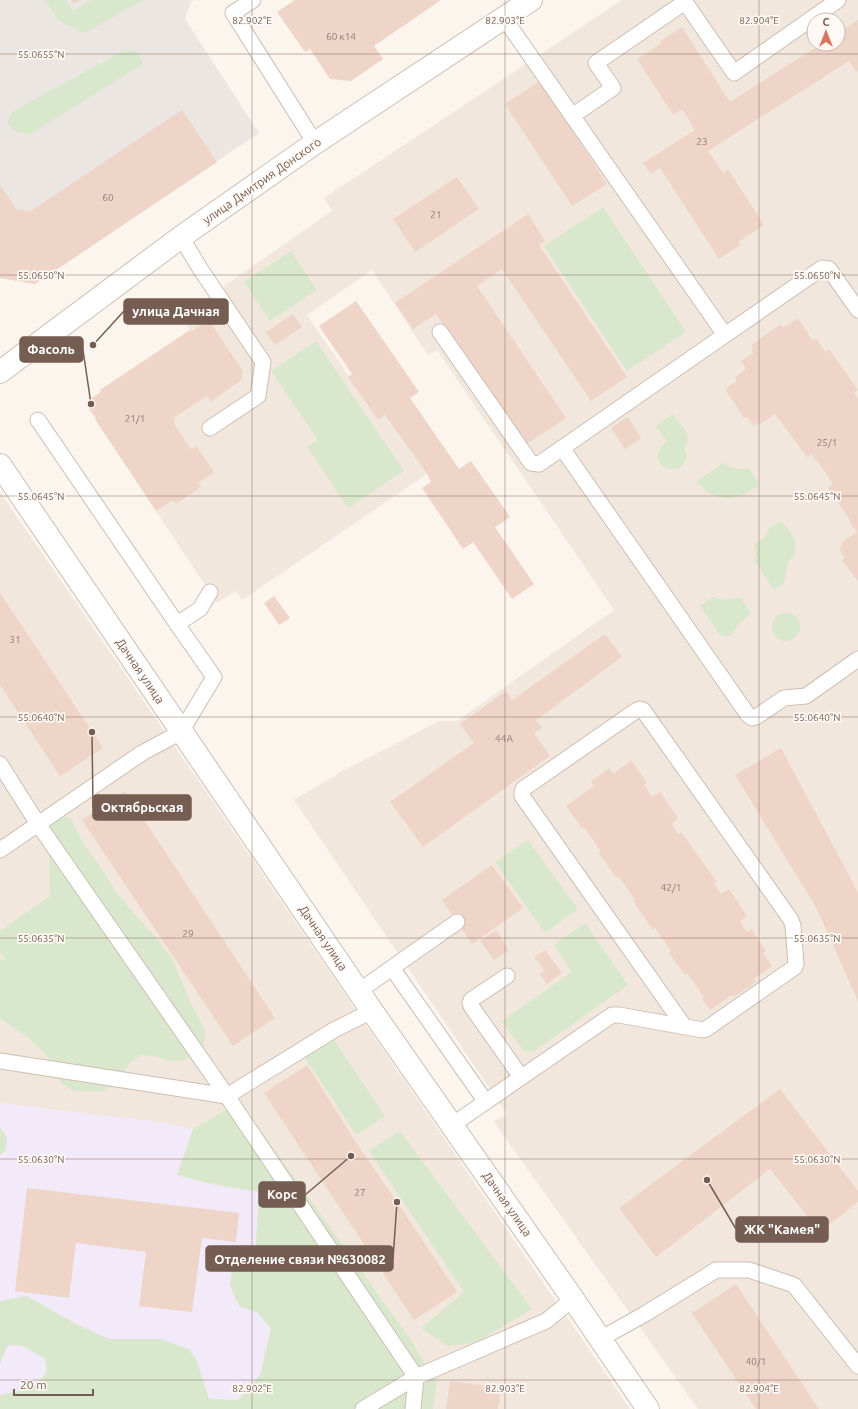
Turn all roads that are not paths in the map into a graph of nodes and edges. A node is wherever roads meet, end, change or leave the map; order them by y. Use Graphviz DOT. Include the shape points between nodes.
graph roads {
  1 [pos="253,0"];
  2 [pos="531,0"];
  3 [pos="838,0"];
  4 [pos="504,18"];
  5 [pos="572,116"];
  6 [pos="316,143"];
  7 [pos="181,237"];
  8 [pos="858,310"];
  9 [pos="440,332"];
  10 [pos="725,335"];
  11 [pos="0,372"];
  12 [pos="38,420"];
  13 [pos="210,428"];
  14 [pos="562,448"];
  15 [pos="0,465"];
  16 [pos="210,592"];
  17 [pos="178,624"];
  18 [pos="858,660"];
  19 [pos="181,732"];
  20 [pos="0,764"];
  21 [pos="38,824"];
  22 [pos="0,850"];
  23 [pos="457,922"];
  24 [pos="392,968"];
  25 [pos="506,976"];
  26 [pos="359,991"];
  27 [pos="372,1011"];
  28 [pos="684,1026"];
  29 [pos="0,1061"];
  30 [pos="521,1077"];
  31 [pos="227,1096"];
  32 [pos="486,1102"];
  33 [pos="452,1126"];
  34 [pos="573,1299"];
  35 [pos="600,1339"];
  36 [pos="858,1366"];
  37 [pos="416,1376"];
  38 [pos="363,1409"];
  39 [pos="413,1409"];
  40 [pos="648,1409"];
  1 -- 6 [label="lane" via="233,13"];
  2 -- 4 [label="street, улица Дмитрия Донского"];
  3 -- 5 [label="lane" via="734,73 685,2 596,63 612,88"];
  4 -- 5 [label="lane"];
  4 -- 6 [label="street, улица Дмитрия Донского"];
  5 -- 10 [label="lane"];
  6 -- 7 [label="street, улица Дмитрия Донского"];
  7 -- 11 [label="street, улица Дмитрия Донского"];
  7 -- 13 [label="lane" via="263,362 258,396"];
  8 -- 10 [label="lane" via="829,269 822,268"];
  9 -- 14 [label="lane" via="531,463 539,464"];
  10 -- 14 [label="lane"];
  12 -- 17 [label="lane"];
  14 -- 18 [label="lane" via="752,718 784,698 806,696"];
  15 -- 19 [label="street, Дачная улица"];
  16 -- 17 [label="lane" via="200,609"];
  17 -- 19 [label="lane" via="214,677"];
  19 -- 21 [label="lane" via="142,753"];
  19 -- 26 [label="street, Дачная улица"];
  20 -- 21 [label="lane"];
  21 -- 22 [label="lane"];
  21 -- 31 [label="lane"];
  23 -- 24 [label="lane"];
  24 -- 26 [label="lane"];
  24 -- 32 [label="lane"];
  25 -- 30 [label="lane" via="470,1003"];
  26 -- 27 [label="street, Дачная улица"];
  27 -- 31 [label="lane" via="334,1030"];
  27 -- 33 [label="street, Дачная улица"];
  28 -- 28 [label="lane" via="703,1030 710,1028 793,970 796,964 793,926 640,709 523,789 522,796"];
  28 -- 30 [label="lane" via="612,1015"];
  29 -- 31 [label="lane"];
  30 -- 32 [label="lane"];
  31 -- 37 [label="lane"];
  32 -- 33 [label="lane"];
  33 -- 34 [label="street, Дачная улица"];
  34 -- 35 [label="street, Дачная улица"];
  34 -- 37 [label="lane" via="546,1321"];
  35 -- 36 [label="lane" via="716,1270 749,1270 794,1285"];
  35 -- 40 [label="street, Дачная улица"];
  37 -- 38 [label="lane"];
  37 -- 39 [label="lane"];
}
